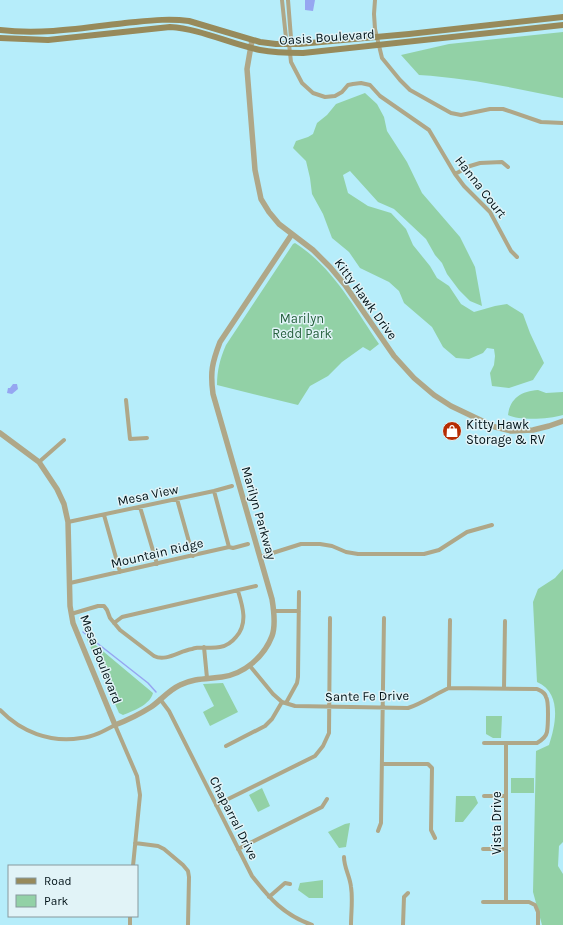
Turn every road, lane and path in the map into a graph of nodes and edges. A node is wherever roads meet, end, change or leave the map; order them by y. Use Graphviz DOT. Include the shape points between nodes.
graph roads {
  1 [pos="282,0"];
  2 [pos="288,0"];
  3 [pos="375,0"];
  4 [pos="563,18"];
  5 [pos="563,25"];
  6 [pos="0,30"];
  7 [pos="376,36"];
  8 [pos="0,38"];
  9 [pos="252,40"];
  10 [pos="289,44"];
  11 [pos="378,45"];
  12 [pos="250,47"];
  13 [pos="289,53"];
  14 [pos="563,123"];
  15 [pos="508,167"];
  16 [pos="455,174"];
  17 [pos="292,234"];
  18 [pos="517,257"];
  19 [pos="126,400"];
  20 [pos="563,420"];
  21 [pos="0,433"];
  22 [pos="147,438"];
  23 [pos="64,440"];
  24 [pos="39,462"];
  25 [pos="232,486"];
  26 [pos="214,491"];
  27 [pos="177,499"];
  28 [pos="140,507"];
  29 [pos="104,514"];
  30 [pos="68,522"];
  31 [pos="492,525"];
  32 [pos="248,544"];
  33 [pos="229,547"];
  34 [pos="194,556"];
  35 [pos="260,557"];
  36 [pos="157,564"];
  37 [pos="120,572"];
  38 [pos="70,583"];
  39 [pos="256,586"];
  40 [pos="238,591"];
  41 [pos="299,592"];
  42 [pos="274,611"];
  43 [pos="299,611"];
  44 [pos="71,614"];
  45 [pos="330,618"];
  46 [pos="384,618"];
  47 [pos="450,620"];
  48 [pos="505,621"];
  49 [pos="114,623"];
  50 [pos="204,647"];
  51 [pos="250,666"];
  52 [pos="207,678"];
  53 [pos="449,688"];
  54 [pos="504,688"];
  55 [pos="160,699"];
  56 [pos="284,702"];
  57 [pos="329,707"];
  58 [pos="383,708"];
  59 [pos="0,710"];
  60 [pos="115,725"];
  61 [pos="484,743"];
  62 [pos="506,743"];
  63 [pos="226,746"];
  64 [pos="382,764"];
  65 [pos="484,796"];
  66 [pos="506,796"];
  67 [pos="327,799"];
  68 [pos="216,805"];
  69 [pos="378,831"];
  70 [pos="435,838"];
  71 [pos="135,843"];
  72 [pos="238,849"];
  73 [pos="483,849"];
  74 [pos="506,849"];
  75 [pos="344,857"];
  76 [pos="133,865"];
  77 [pos="290,884"];
  78 [pos="408,893"];
  79 [pos="269,897"];
  80 [pos="483,902"];
  81 [pos="506,902"];
  82 [pos="188,925"];
  83 [pos="312,925"];
  84 [pos="351,925"];
  85 [pos="403,925"];
  86 [pos="538,925"];
  1 -- 10 [label="street" via="286,38"];
  2 -- 10 [label="street" via="291,38"];
  3 -- 7 [label="street"];
  4 -- 7 [label="main road, Oasis Boulevard"];
  5 -- 11 [label="main road, Oasis Boulevard"];
  6 -- 9 [label="main road, Oasis Boulevard" via="54,32 169,19 189,21"];
  7 -- 10 [label="main road, Oasis Boulevard"];
  7 -- 11 [label="street"];
  8 -- 12 [label="main road, Oasis Boulevard" via="52,39 170,27 187,29"];
  9 -- 10 [label="main road, Oasis Boulevard"];
  9 -- 12 [label="street, Kitty Hawk Drive"];
  10 -- 13 [label="street, Hanna Court"];
  11 -- 13 [label="main road, Oasis Boulevard"];
  11 -- 14 [label="street" via="382,58 410,90 451,113 461,115 503,109 541,122"];
  12 -- 13 [label="main road, Oasis Boulevard"];
  12 -- 17 [label="street, Kitty Hawk Drive" via="247,69 255,170 261,199 279,224"];
  13 -- 16 [label="street, Hanna Court" via="302,83 313,93 325,97 335,96 352,84 370,85 380,96 429,130"];
  15 -- 16 [label="street" via="502,162 480,163"];
  16 -- 18 [label="street, Hanna Court" via="490,212 511,251"];
  17 -- 20 [label="street, Kitty Hawk Drive" via="330,267 394,356 434,395 495,427 511,431 533,430"];
  17 -- 35 [label="street, Marilyn Parkway" via="220,342 211,376 213,394"];
  19 -- 22 [label="street" via="130,439"];
  21 -- 24 [label="street, Mesa Boulevard"];
  23 -- 24 [label="street"];
  24 -- 30 [label="street, Mesa Boulevard" via="57,489"];
  25 -- 26 [label="street, Mesa View"];
  26 -- 27 [label="street, Mesa View"];
  26 -- 33 [label="street"];
  27 -- 28 [label="street, Mesa View"];
  27 -- 34 [label="street"];
  28 -- 29 [label="street, Mesa View"];
  28 -- 36 [label="street"];
  29 -- 30 [label="street, Mesa View"];
  29 -- 37 [label="street"];
  30 -- 38 [label="street, Mesa Boulevard"];
  31 -- 35 [label="street" via="467,532 439,550 424,554 358,554 332,546 301,544"];
  32 -- 33 [label="street, Mountain Ridge"];
  33 -- 34 [label="street, Mountain Ridge"];
  34 -- 36 [label="street, Mountain Ridge"];
  35 -- 42 [label="street, Marilyn Parkway"];
  36 -- 37 [label="street, Mountain Ridge"];
  37 -- 38 [label="street, Mountain Ridge"];
  38 -- 44 [label="street, Mesa Boulevard"];
  39 -- 40 [label="street"];
  40 -- 49 [label="street" via="122,618"];
  40 -- 50 [label="street" via="244,620 241,632 220,647"];
  41 -- 43 [label="street"];
  42 -- 43 [label="street"];
  42 -- 51 [label="street, Marilyn Parkway" via="272,636 264,652"];
  43 -- 56 [label="street" via="298,677 297,683"];
  44 -- 49 [label="street" via="104,606"];
  44 -- 60 [label="street, Mesa Boulevard"];
  45 -- 57 [label="street"];
  46 -- 58 [label="street"];
  47 -- 53 [label="street"];
  48 -- 54 [label="street"];
  49 -- 50 [label="street" via="158,658"];
  50 -- 52 [label="street"];
  51 -- 52 [label="street, Marilyn Parkway" via="239,673"];
  51 -- 56 [label="street" via="273,694"];
  52 -- 55 [label="street, Marilyn Parkway" via="179,685"];
  53 -- 54 [label="street, Sante Fe Drive"];
  53 -- 58 [label="street, Sante Fe Drive" via="408,708"];
  54 -- 62 [label="street, Sante Fe Drive" via="537,689 547,698 547,731 544,739 537,743"];
  55 -- 60 [label="street, Marilyn Parkway" via="136,716"];
  55 -- 68 [label="street, Chaparral Drive" via="169,711"];
  56 -- 57 [label="street, Sante Fe Drive" via="295,706"];
  56 -- 63 [label="street" via="265,726"];
  57 -- 58 [label="street, Sante Fe Drive"];
  57 -- 68 [label="street" via="329,732 323,746 314,756"];
  58 -- 64 [label="street"];
  59 -- 60 [label="street" via="26,730 65,740 98,734"];
  60 -- 71 [label="street, Mesa Boulevard" via="139,785"];
  61 -- 62 [label="street"];
  62 -- 66 [label="street, Vista Drive"];
  64 -- 69 [label="street" via="381,823"];
  64 -- 70 [label="street" via="428,764 432,768 431,830"];
  65 -- 66 [label="street"];
  66 -- 74 [label="street, Vista Drive"];
  67 -- 72 [label="street" via="322,807"];
  68 -- 72 [label="street, Chaparral Drive"];
  71 -- 76 [label="street, Mesa Boulevard"];
  71 -- 82 [label="street" via="164,849 188,871"];
  72 -- 79 [label="street, Chaparral Drive" via="252,876"];
  73 -- 74 [label="street"];
  74 -- 81 [label="street, Vista Drive"];
  75 -- 84 [label="street" via="352,888"];
  77 -- 79 [label="street" via="284,883"];
  78 -- 85 [label="street" via="404,898"];
  79 -- 83 [label="street, Chaparral Drive" via="284,911"];
  80 -- 81 [label="street"];
  81 -- 86 [label="street" via="529,902 535,905"];
}
